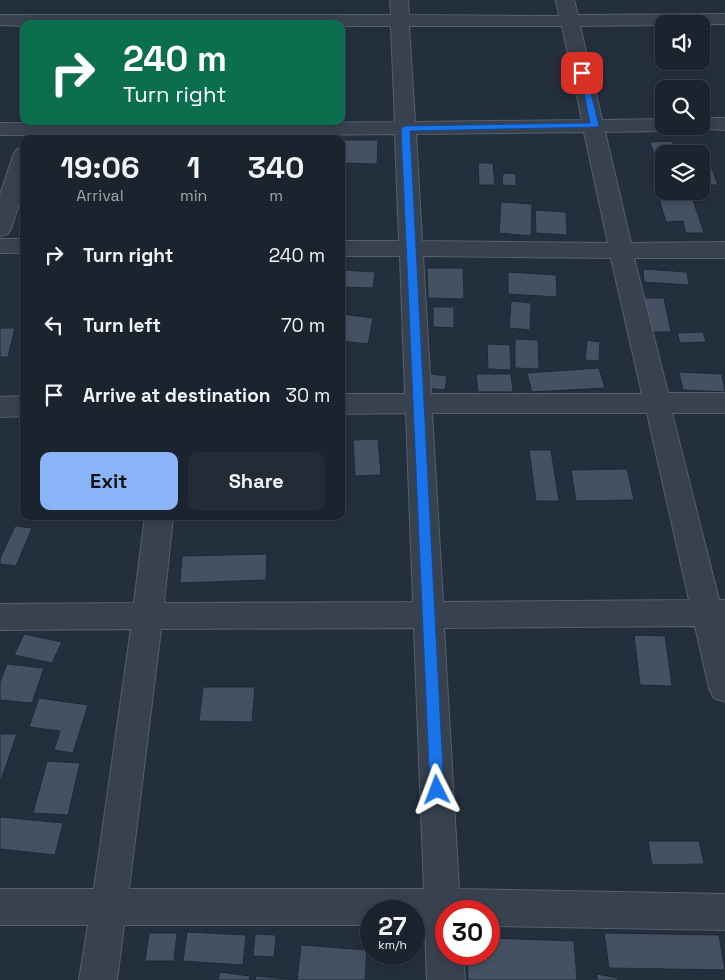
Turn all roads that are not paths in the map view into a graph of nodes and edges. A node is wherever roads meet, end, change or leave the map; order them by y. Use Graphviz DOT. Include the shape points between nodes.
graph roads {
  1 [pos="72,0"];
  2 [pos="229,0"];
  3 [pos="714,0"];
  4 [pos="400,10"];
  5 [pos="568,10"];
  6 [pos="0,20"];
  7 [pos="66,20"];
  8 [pos="226,20"];
  9 [pos="255,20"];
  10 [pos="20,21"];
  11 [pos="724,22"];
  12 [pos="710,124"];
  13 [pos="725,124"];
  14 [pos="655,125"];
  15 [pos="594,126"];
  16 [pos="0,128"];
  17 [pos="31,129"];
  18 [pos="405,129"];
  19 [pos="216,130"];
  20 [pos="20,166"];
  21 [pos="0,230"];
  22 [pos="0,246"];
  23 [pos="20,246"];
  24 [pos="345,248"];
  25 [pos="411,248"];
  26 [pos="725,250"];
  27 [pos="621,251"];
  28 [pos="658,403"];
  29 [pos="725,403"];
  30 [pos="345,404"];
  31 [pos="418,405"];
  32 [pos="20,406"];
  33 [pos="0,407"];
  34 [pos="159,520"];
  35 [pos="716,613"];
  36 [pos="429,614"];
  37 [pos="0,617"];
  38 [pos="148,617"];
  39 [pos="725,688"];
  40 [pos="442,900"];
  41 [pos="0,907"];
  42 [pos="109,907"];
  43 [pos="435,907"];
  44 [pos="500,908"];
  45 [pos="725,912"];
  46 [pos="445,965"];
  47 [pos="98,980"];
  48 [pos="446,980"];
  1 -- 7 [label="street"];
  2 -- 8 [label="street"];
  3 -- 11 [label="street"];
  4 -- 5 [label="street"];
  4 -- 9 [label="street"];
  4 -- 18 [label="street"];
  5 -- 11 [label="street"];
  5 -- 15 [label="street"];
  6 -- 10 [label="street"];
  12 -- 13 [label="street"];
  14 -- 15 [label="street"];
  15 -- 18 [label="street"];
  15 -- 27 [label="street"];
  16 -- 17 [label="street"];
  17 -- 19 [label="street"];
  18 -- 19 [label="street"];
  18 -- 25 [label="street"];
  20 -- 21 [label="street"];
  22 -- 23 [label="street"];
  24 -- 25 [label="street"];
  25 -- 27 [label="street"];
  25 -- 31 [label="street"];
  26 -- 27 [label="street"];
  27 -- 28 [label="street"];
  28 -- 29 [label="street"];
  28 -- 31 [label="street"];
  28 -- 35 [label="street"];
  30 -- 31 [label="street"];
  31 -- 36 [label="street"];
  32 -- 33 [label="street"];
  34 -- 38 [label="street"];
  35 -- 36 [label="street"];
  35 -- 39 [label="street"];
  36 -- 38 [label="street"];
  36 -- 40 [label="street"];
  37 -- 38 [label="street"];
  38 -- 42 [label="street"];
  41 -- 42 [label="street"];
  42 -- 43 [label="street"];
  42 -- 47 [label="street"];
  44 -- 45 [label="street"];
  46 -- 48 [label="street"];
}
